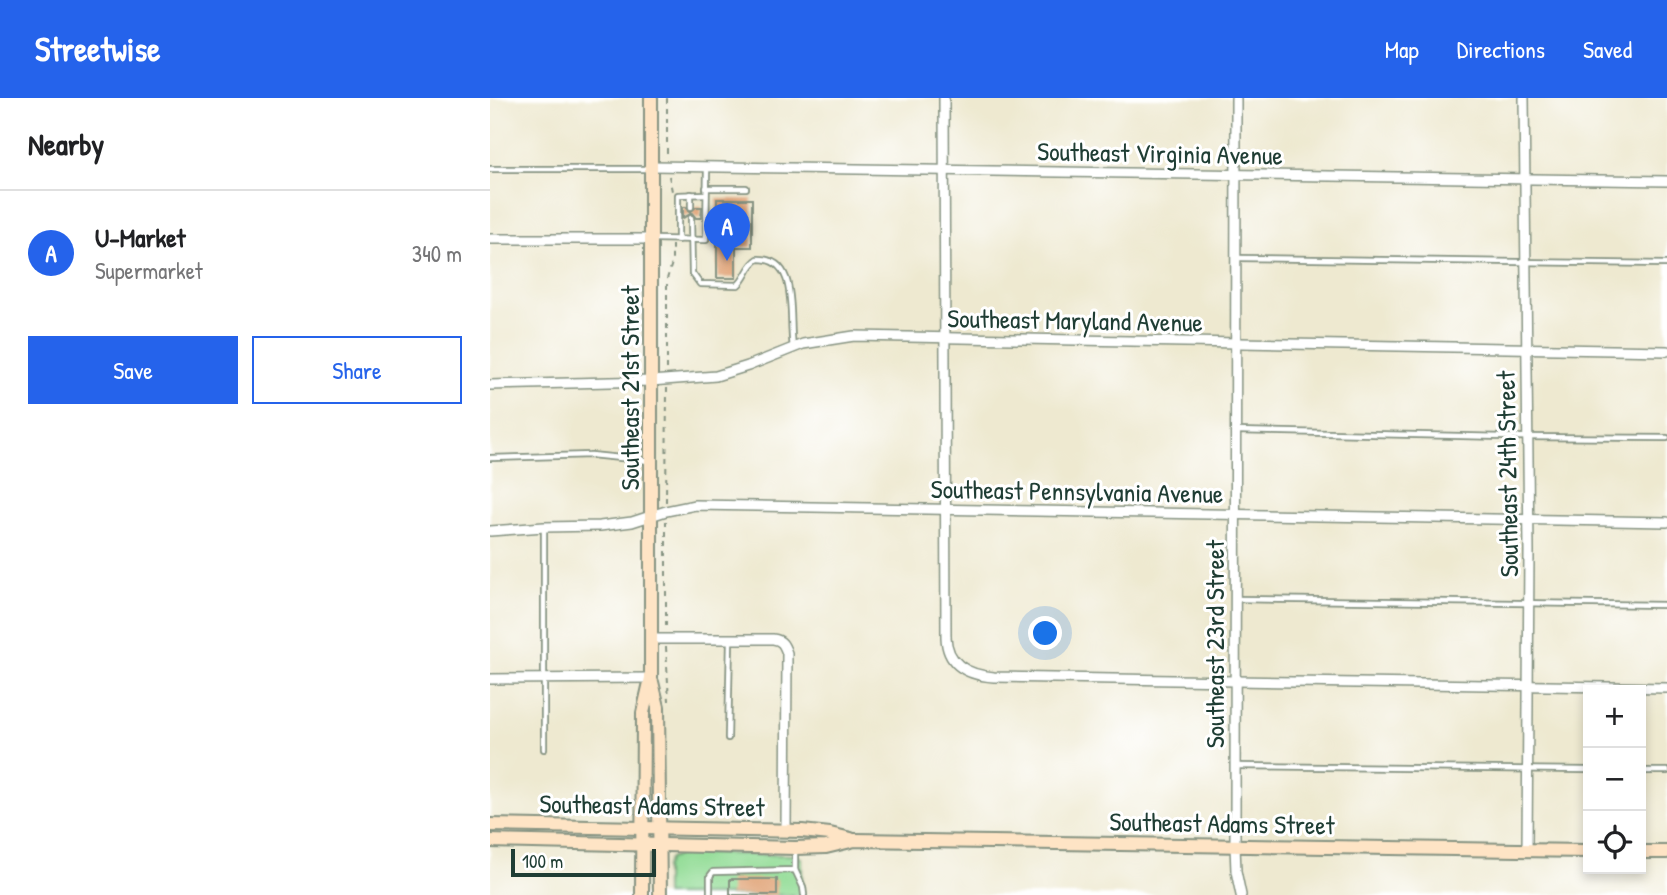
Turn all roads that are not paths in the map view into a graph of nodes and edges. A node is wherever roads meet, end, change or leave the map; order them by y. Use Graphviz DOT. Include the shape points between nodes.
graph roads {
  1 [pos="651,98"];
  2 [pos="944,98"];
  3 [pos="1236,98"];
  4 [pos="1524,98"];
  5 [pos="706,167"];
  6 [pos="652,168"];
  7 [pos="490,169"];
  8 [pos="944,171"];
  9 [pos="1234,175"];
  10 [pos="1524,178"];
  11 [pos="1667,181"];
  12 [pos="746,188"];
  13 [pos="706,191"];
  14 [pos="691,194"];
  15 [pos="691,207"];
  16 [pos="691,218"];
  17 [pos="490,239"];
  18 [pos="652,239"];
  19 [pos="675,240"];
  20 [pos="691,240"];
  21 [pos="1235,258"];
  22 [pos="1525,261"];
  23 [pos="1667,264"];
  24 [pos="943,339"];
  25 [pos="1235,344"];
  26 [pos="793,347"];
  27 [pos="1526,348"];
  28 [pos="1667,351"];
  29 [pos="651,381"];
  30 [pos="490,385"];
  31 [pos="1236,431"];
  32 [pos="1527,436"];
  33 [pos="1667,438"];
  34 [pos="490,458"];
  35 [pos="651,461"];
  36 [pos="946,510"];
  37 [pos="651,516"];
  38 [pos="1235,516"];
  39 [pos="1529,520"];
  40 [pos="1667,522"];
  41 [pos="544,527"];
  42 [pos="490,531"];
  43 [pos="1235,599"];
  44 [pos="1529,602"];
  45 [pos="1667,605"];
  46 [pos="651,639"];
  47 [pos="730,639"];
  48 [pos="651,678"];
  49 [pos="490,679"];
  50 [pos="543,679"];
  51 [pos="1235,681"];
  52 [pos="1529,686"];
  53 [pos="1667,688"];
  54 [pos="728,738"];
  55 [pos="544,749"];
  56 [pos="1236,766"];
  57 [pos="1528,769"];
  58 [pos="1583,770"];
  59 [pos="1646,771"];
  60 [pos="1667,771"];
  61 [pos="490,825"];
  62 [pos="642,828"];
  63 [pos="660,828"];
  64 [pos="786,831"];
  65 [pos="855,840"];
  66 [pos="490,841"];
  67 [pos="642,846"];
  68 [pos="660,846"];
  69 [pos="1235,846"];
  70 [pos="795,848"];
  71 [pos="1527,850"];
  72 [pos="1583,851"];
  73 [pos="1646,852"];
  74 [pos="1667,852"];
  75 [pos="795,870"];
  76 [pos="642,895"];
  77 [pos="660,895"];
  78 [pos="710,895"];
  79 [pos="804,895"];
  80 [pos="1241,895"];
  1 -- 6 [label="main road, Southeast 21st Street"];
  2 -- 8 [label="street"];
  3 -- 9 [label="street, Southeast 23rd Street"];
  4 -- 10 [label="street, Southeast 24th Street"];
  5 -- 6 [label="street, Southeast Virginia Avenue"];
  5 -- 8 [label="street, Southeast Virginia Avenue"];
  5 -- 13 [label="lane"];
  6 -- 7 [label="lane"];
  6 -- 18 [label="main road, Southeast 21st Street"];
  8 -- 9 [label="street, Southeast Virginia Avenue"];
  8 -- 24 [label="street"];
  9 -- 10 [label="street, Southeast Virginia Avenue"];
  9 -- 21 [label="street, Southeast 23rd Street"];
  10 -- 11 [label="street, Southeast Virginia Avenue"];
  10 -- 22 [label="street, Southeast 24th Street"];
  12 -- 13 [label="lane"];
  13 -- 14 [label="lane"];
  13 -- 20 [label="lane" via="706,240"];
  14 -- 15 [label="lane"];
  14 -- 19 [label="lane" via="678,195"];
  16 -- 20 [label="lane"];
  17 -- 18 [label="street"];
  18 -- 19 [label="lane"];
  18 -- 29 [label="main road, Southeast 21st Street"];
  19 -- 20 [label="lane"];
  20 -- 26 [label="lane" via="692,273 700,284 738,285 758,259 769,259 784,271"];
  21 -- 22 [label="lane"];
  21 -- 25 [label="street, Southeast 23rd Street"];
  22 -- 23 [label="lane"];
  22 -- 27 [label="street, Southeast 24th Street"];
  24 -- 25 [label="street, Southeast Maryland Avenue"];
  24 -- 26 [label="street, Southeast Maryland Avenue" via="841,337"];
  24 -- 36 [label="street"];
  25 -- 27 [label="street, Southeast Maryland Avenue"];
  25 -- 31 [label="street, Southeast 23rd Street"];
  26 -- 29 [label="street, Southeast Maryland Avenue" via="736,371"];
  27 -- 28 [label="street, Southeast Maryland Avenue"];
  27 -- 32 [label="street, Southeast 24th Street"];
  29 -- 30 [label="street, Southeast Maryland Avenue"];
  29 -- 35 [label="main road, Southeast 21st Street"];
  31 -- 32 [label="lane"];
  31 -- 38 [label="street, Southeast 23rd Street"];
  32 -- 33 [label="lane"];
  32 -- 39 [label="street, Southeast 24th Street"];
  34 -- 35 [label="lane" via="591,455"];
  35 -- 37 [label="main road, Southeast 21st Street"];
  36 -- 37 [label="street, Southeast Pennsylvania Avenue" via="695,505"];
  36 -- 38 [label="street, Southeast Pennsylvania Avenue"];
  36 -- 51 [label="street" via="946,643 958,666 972,674 994,677"];
  37 -- 41 [label="street, Southeast Pennsylvania Avenue" via="600,526"];
  37 -- 46 [label="main road, Southeast 21st Street"];
  38 -- 39 [label="street, Southeast Pennsylvania Avenue"];
  38 -- 43 [label="street, Southeast 23rd Street"];
  39 -- 40 [label="street, Southeast Pennsylvania Avenue"];
  39 -- 44 [label="street, Southeast 24th Street"];
  41 -- 42 [label="street, Southeast Pennsylvania Avenue"];
  41 -- 50 [label="lane"];
  43 -- 44 [label="lane"];
  43 -- 51 [label="street, Southeast 23rd Street"];
  44 -- 45 [label="lane"];
  44 -- 52 [label="street, Southeast 24th Street"];
  46 -- 47 [label="street"];
  46 -- 48 [label="main road, Southeast 21st Street"];
  47 -- 54 [label="lane"];
  47 -- 64 [label="street" via="779,640 787,653"];
  48 -- 50 [label="street"];
  48 -- 62 [label="main road, Southeast 21st Street" via="643,713"];
  48 -- 63 [label="main road, Southeast 21st Street" via="658,707"];
  49 -- 50 [label="street"];
  50 -- 55 [label="lane"];
  51 -- 52 [label="street"];
  51 -- 56 [label="street, Southeast 23rd Street"];
  52 -- 53 [label="street"];
  52 -- 57 [label="street, Southeast 24th Street"];
  56 -- 57 [label="lane"];
  56 -- 69 [label="street, Southeast 23rd Street"];
  57 -- 58 [label="lane"];
  57 -- 71 [label="street, Southeast 24th Street"];
  59 -- 60 [label="lane"];
  61 -- 62 [label="main road, Southeast Adams Street"];
  62 -- 63 [label="main road, Southeast Adams Street"];
  62 -- 67 [label="main road, Southeast 21st Street"];
  63 -- 64 [label="main road, Southeast Adams Street"];
  63 -- 68 [label="main road, Southeast 21st Street"];
  64 -- 65 [label="main road, Southeast Adams Street"];
  65 -- 69 [label="main road, Southeast Adams Street"];
  65 -- 70 [label="main road, Southeast Adams Street"];
  66 -- 67 [label="main road, Southeast Adams Street"];
  67 -- 68 [label="main road, Southeast Adams Street"];
  67 -- 76 [label="main road, Southeast 21st Street"];
  68 -- 70 [label="main road, Southeast Adams Street"];
  68 -- 77 [label="main road, Southeast 21st Street"];
  69 -- 71 [label="main road, Southeast Adams Street"];
  69 -- 80 [label="street, Southeast 23rd Street"];
  70 -- 75 [label="lane"];
  71 -- 72 [label="main road, Southeast Adams Street"];
  73 -- 74 [label="main road"];
  75 -- 78 [label="lane" via="713,872"];
  75 -- 79 [label="lane"];
}
